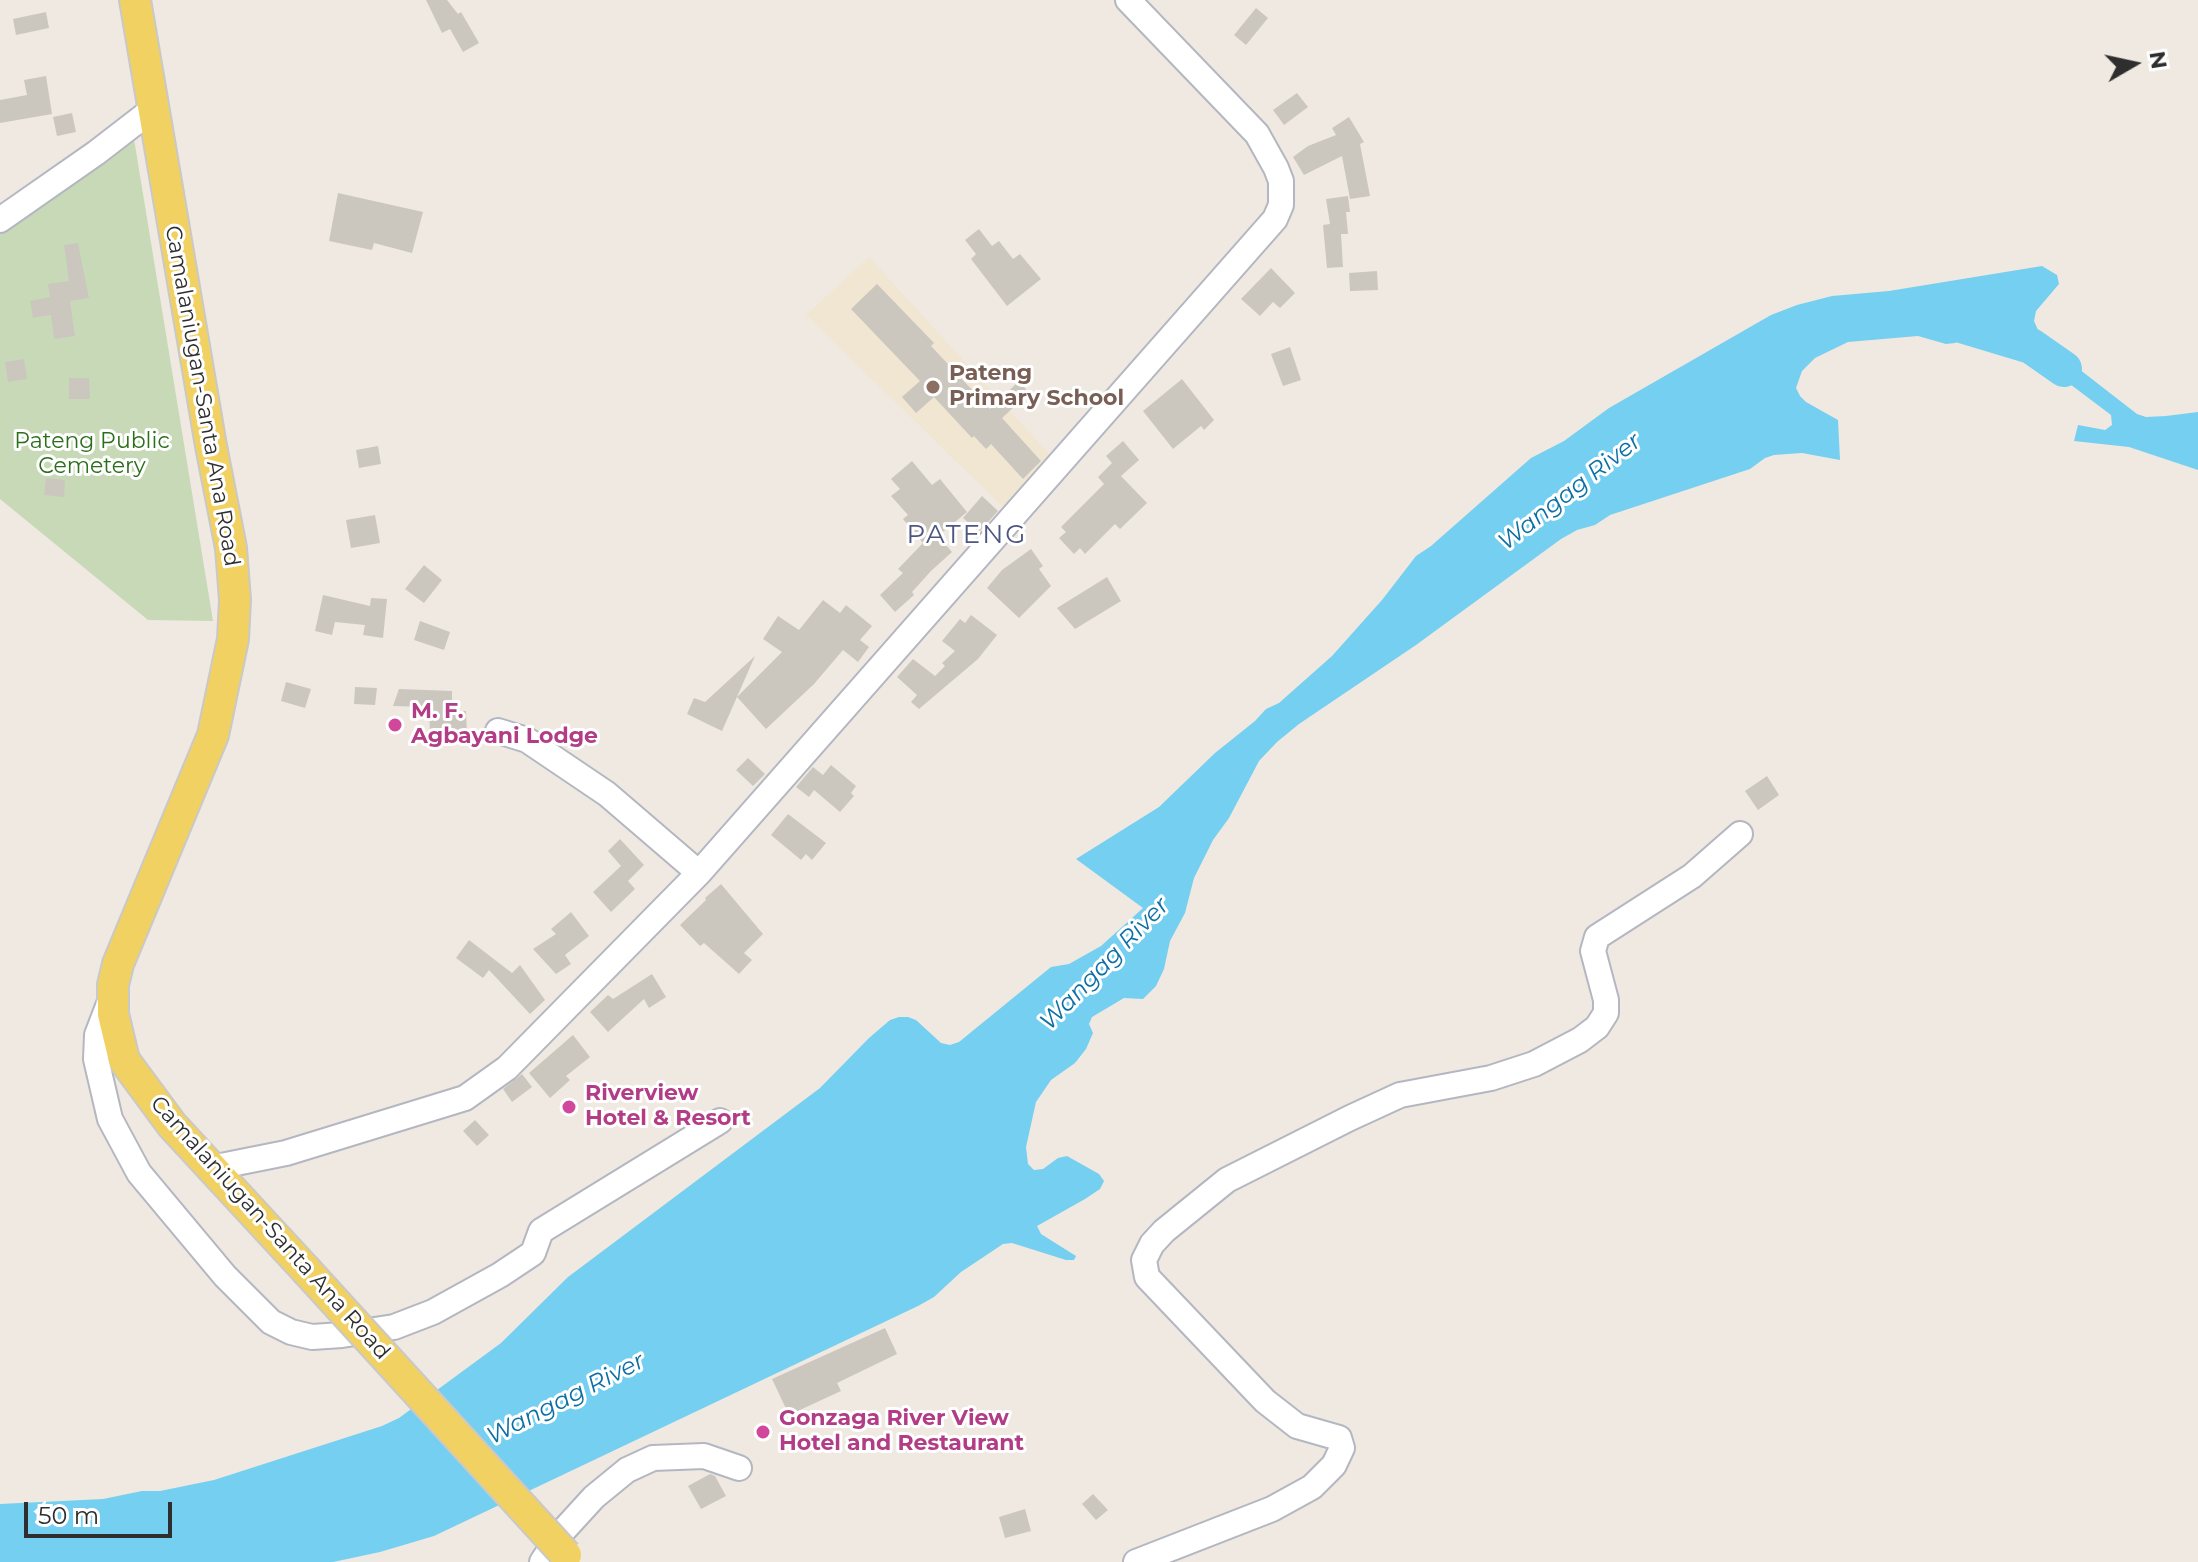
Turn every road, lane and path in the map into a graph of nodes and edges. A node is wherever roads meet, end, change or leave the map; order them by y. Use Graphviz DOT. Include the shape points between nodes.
graph roads {
  1 [pos="135,0"];
  2 [pos="1128,0"];
  3 [pos="153,109"];
  4 [pos="0,220"];
  5 [pos="498,731"];
  6 [pos="1740,834"];
  7 [pos="699,873"];
  8 [pos="113,994"];
  9 [pos="720,1121"];
  10 [pos="211,1168"];
  11 [pos="739,1468"];
  12 [pos="560,1560"];
  13 [pos="1136,1562"];
  1 -- 3 [label="main road, Camalaniugan-Santa Ana Road"];
  2 -- 7 [label="street" via="1257,134 1281,181 1275,219"];
  3 -- 4 [label="street"];
  3 -- 8 [label="main road, Camalaniugan-Santa Ana Road" via="231,548 235,600 233,639 213,735 118,964"];
  5 -- 7 [label="street" via="527,740 607,794"];
  6 -- 13 [label="street" via="1692,876 1597,937 1593,951 1606,1013 1580,1040 1534,1064 1400,1095 1350,1118 1227,1180 1152,1244 1144,1260 1147,1277 1265,1401 1297,1426 1339,1438 1342,1448 1334,1465 1312,1487 1272,1509"];
  7 -- 10 [label="street" via="487,1085 465,1098 286,1153"];
  8 -- 9 [label="street" via="97,1035 96,1059 110,1119 139,1173 271,1322 312,1337 394,1327 433,1312 533,1253 541,1231"];
  8 -- 10 [label="main road, Camalaniugan-Santa Ana Road" via="124,1060"];
  10 -- 12 [label="main road, Camalaniugan-Santa Ana Road, bridge"];
  11 -- 12 [label="street" via="704,1456 653,1458 627,1470 562,1532"];
}
